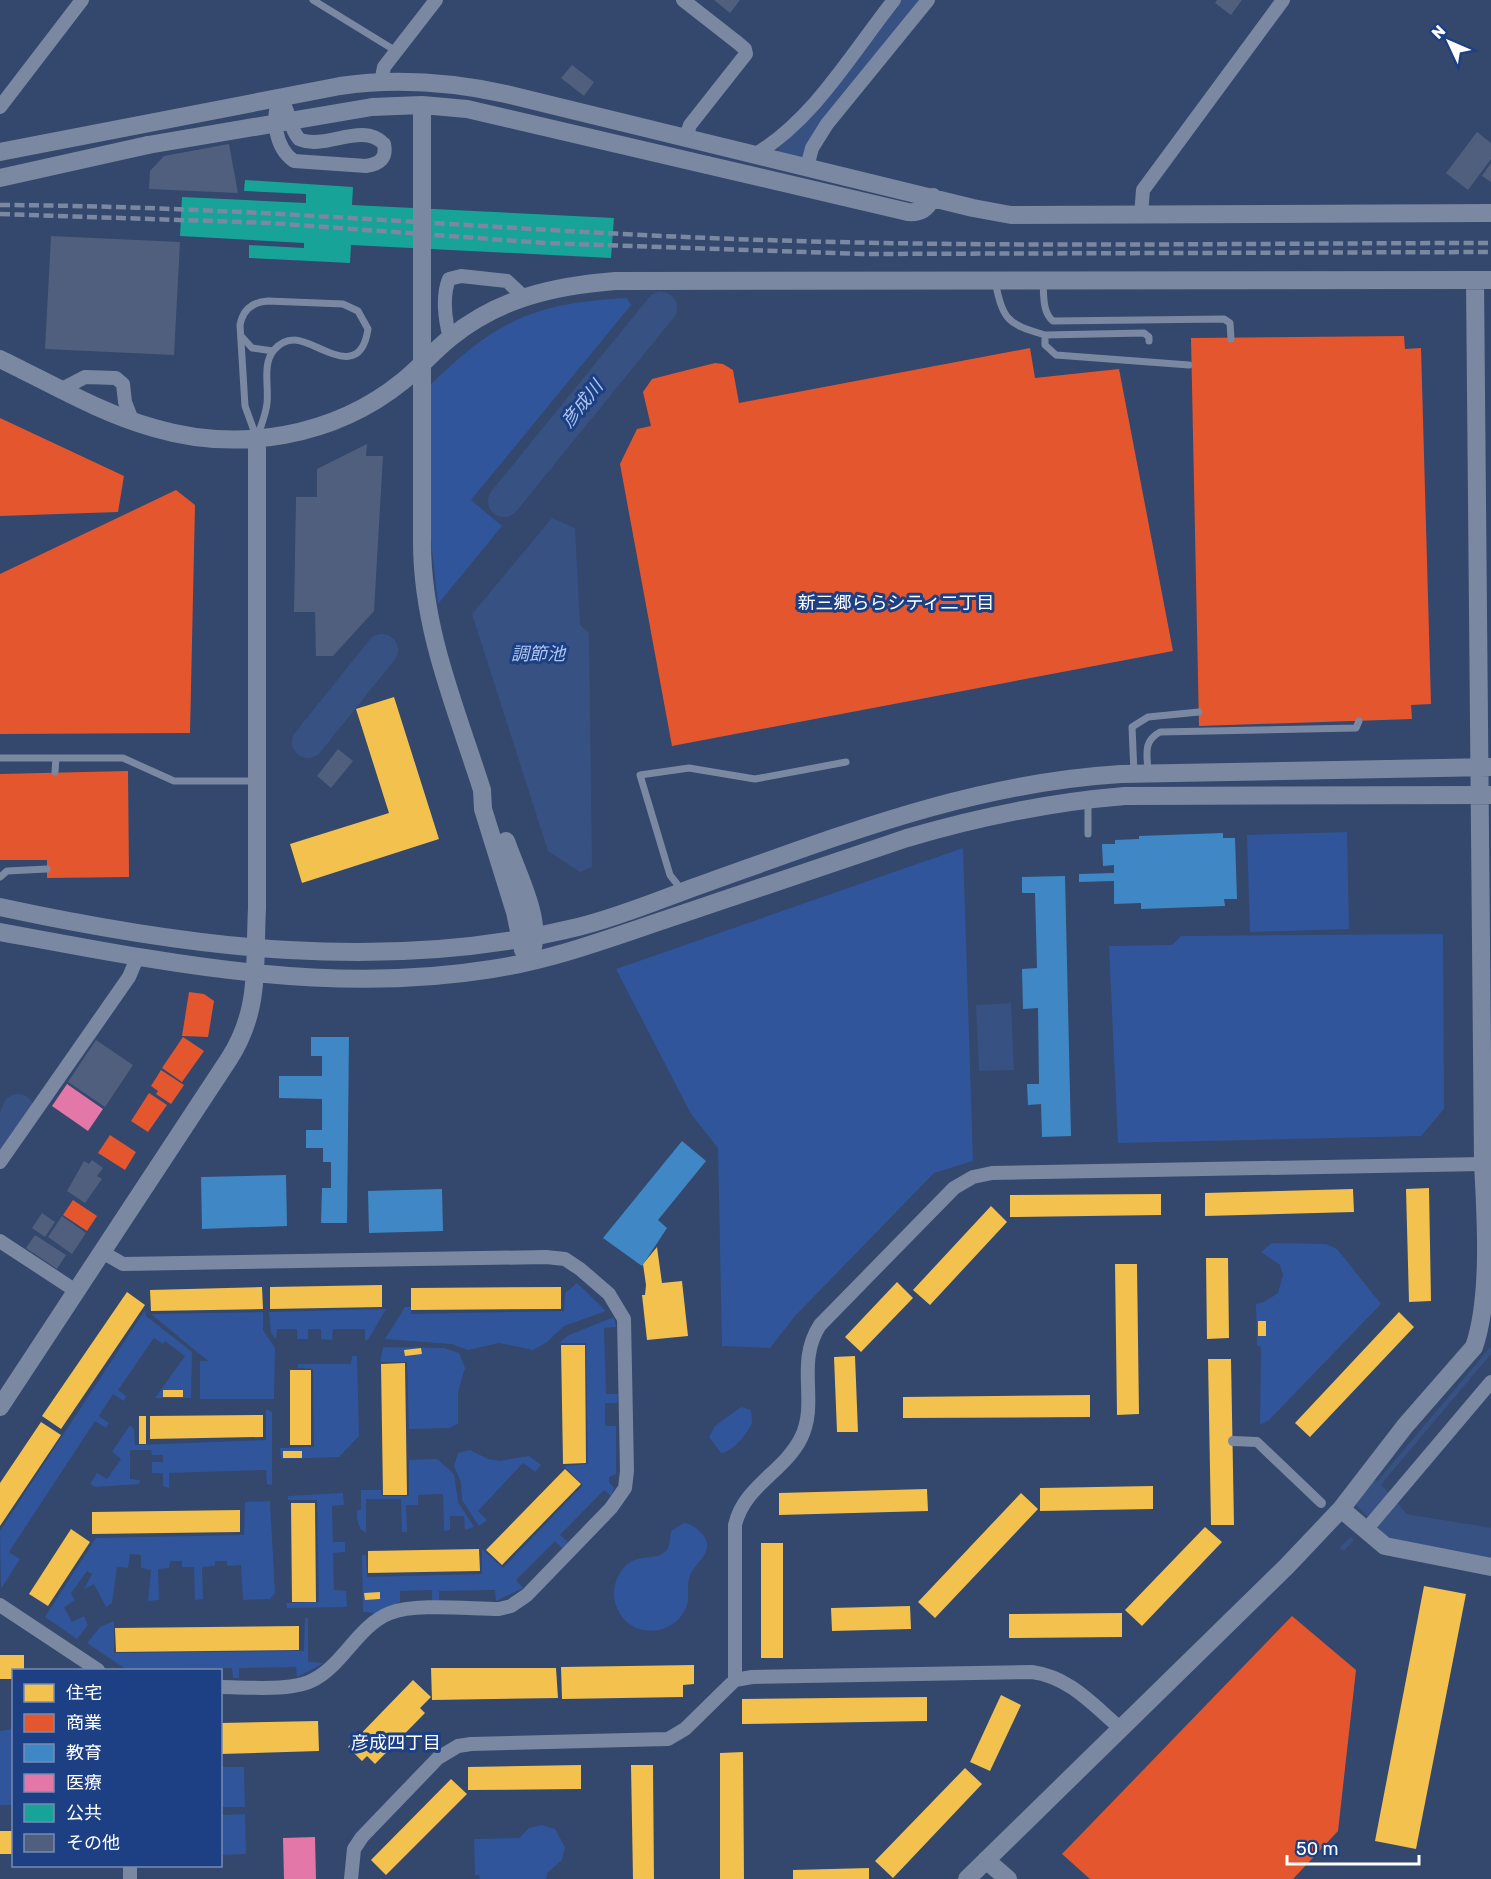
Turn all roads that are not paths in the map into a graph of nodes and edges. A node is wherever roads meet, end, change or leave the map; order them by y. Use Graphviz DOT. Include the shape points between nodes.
graph roads {
  1 [pos="82,0"];
  2 [pos="313,0"];
  3 [pos="436,0"];
  4 [pos="683,0"];
  5 [pos="894,0"];
  6 [pos="928,0"];
  7 [pos="1283,0"];
  8 [pos="396,51"];
  9 [pos="381,82"];
  10 [pos="280,98"];
  11 [pos="422,105"];
  12 [pos="0,106"];
  13 [pos="686,137"];
  14 [pos="310,142"];
  15 [pos="0,152"];
  16 [pos="756,154"];
  17 [pos="309,163"];
  18 [pos="807,167"];
  19 [pos="0,178"];
  20 [pos="933,198"];
  21 [pos="1491,213"];
  22 [pos="1141,216"];
  23 [pos="995,280"];
  24 [pos="1483,280"];
  25 [pos="1043,282"];
  26 [pos="523,296"];
  27 [pos="1045,335"];
  28 [pos="241,336"];
  29 [pos="450,338"];
  30 [pos="1231,339"];
  31 [pos="1149,341"];
  32 [pos="273,351"];
  33 [pos="0,359"];
  34 [pos="1189,365"];
  35 [pos="62,389"];
  36 [pos="132,420"];
  37 [pos="257,439"];
  38 [pos="1199,712"];
  39 [pos="1359,720"];
  40 [pos="0,758"];
  41 [pos="56,758"];
  42 [pos="846,762"];
  43 [pos="1486,767"];
  44 [pos="55,772"];
  45 [pos="1141,773"];
  46 [pos="256,781"];
  47 [pos="1485,795"];
  48 [pos="1088,799"];
  49 [pos="1088,834"];
  50 [pos="36,860"];
  51 [pos="35,869"];
  52 [pos="47,869"];
  53 [pos="0,877"];
  54 [pos="683,891"];
  55 [pos="0,907"];
  56 [pos="0,932"];
  57 [pos="527,937"];
  58 [pos="255,949"];
  59 [pos="137,958"];
  60 [pos="528,963"];
  61 [pos="255,974"];
  62 [pos="0,1162"];
  63 [pos="1483,1164"];
  64 [pos="0,1241"];
  65 [pos="102,1252"];
  66 [pos="1489,1262"];
  67 [pos="76,1291"];
  68 [pos="1491,1382"];
  69 [pos="0,1407"];
  70 [pos="1233,1441"];
  71 [pos="1321,1503"];
  72 [pos="1341,1509"];
  73 [pos="1365,1531"];
  74 [pos="1491,1567"];
  75 [pos="0,1605"];
  76 [pos="95,1669"];
  77 [pos="735,1680"];
  78 [pos="222,1687"];
  79 [pos="1119,1727"];
  80 [pos="986,1860"];
  81 [pos="351,1879"];
  82 [pos="967,1879"];
  83 [pos="1008,1879"];
  1 -- 12 [label="street"];
  2 -- 8 [label="lane"];
  3 -- 8 [label="street"];
  4 -- 13 [label="street" via="746,54 690,125"];
  5 -- 16 [label="street" via="792,129"];
  6 -- 18 [label="street" via="827,124"];
  7 -- 22 [label="street" via="1143,190"];
  8 -- 9 [label="street" via="384,67"];
  9 -- 10 [label="street"];
  9 -- 13 [label="street" via="471,87"];
  10 -- 14 [label="street" via="288,108 294,133"];
  10 -- 15 [label="street"];
  10 -- 17 [label="street" via="274,111 280,145 294,161"];
  11 -- 19 [label="street, bridge" via="372,107 148,145"];
  11 -- 20 [label="street, bridge" via="467,109 908,212 919,213"];
  11 -- 57 [label="street, bridge" via="425,602 482,790 483,809 515,912"];
  13 -- 16 [label="street"];
  14 -- 17 [label="street"];
  14 -- 17 [label="street" via="372,136 384,144 386,153 376,165"];
  16 -- 18 [label="street"];
  18 -- 20 [label="street"];
  20 -- 22 [label="street" via="1011,215"];
  21 -- 22 [label="street"];
  23 -- 25 [label="street"];
  23 -- 26 [label="street" via="615,281 575,284"];
  23 -- 27 [label="lane" via="1005,315 1016,327"];
  24 -- 25 [label="street"];
  24 -- 43 [label="street"];
  25 -- 30 [label="lane" via="1045,306 1053,321 1224,319 1230,322"];
  26 -- 29 [label="street" via="472,321"];
  26 -- 29 [label="street" via="507,281 461,276 449,279 446,288"];
  27 -- 31 [label="lane" via="1144,333"];
  27 -- 34 [label="lane" via="1045,345 1056,355"];
  28 -- 32 [label="lane" via="252,348"];
  28 -- 32 [label="lane" via="244,312 253,304 268,301 343,304 358,311 368,329 364,341 348,356 326,353 293,340"];
  28 -- 37 [label="lane" via="245,406"];
  29 -- 37 [label="street" via="403,381 350,414 300,432"];
  32 -- 37 [label="lane" via="267,367 267,405"];
  33 -- 35 [label="street"];
  35 -- 36 [label="street"];
  35 -- 36 [label="street" via="85,376 116,378 123,384"];
  36 -- 37 [label="street" via="180,434"];
  37 -- 46 [label="street"];
  38 -- 45 [label="lane" via="1148,717 1132,727"];
  39 -- 45 [label="lane" via="1356,728 1160,732 1151,737"];
  40 -- 41 [label="lane"];
  41 -- 44 [label="lane"];
  41 -- 46 [label="lane" via="123,758 174,781"];
  42 -- 54 [label="lane" via="755,779 689,768 640,775 670,875"];
  43 -- 45 [label="street"];
  43 -- 47 [label="street"];
  45 -- 54 [label="street" via="1082,776 960,798"];
  46 -- 58 [label="street"];
  47 -- 48 [label="street"];
  47 -- 63 [label="street"];
  48 -- 49 [label="lane"];
  48 -- 60 [label="street" via="961,822"];
  50 -- 51 [label="lane"];
  51 -- 52 [label="lane"];
  51 -- 53 [label="lane" via="7,872"];
  54 -- 57 [label="street" via="618,916"];
  55 -- 58 [label="street"];
  56 -- 59 [label="street"];
  57 -- 58 [label="street" via="481,946 382,954"];
  57 -- 60 [label="street"];
  58 -- 61 [label="street"];
  59 -- 61 [label="street"];
  59 -- 62 [label="street" via="129,977"];
  60 -- 61 [label="street" via="413,978 333,979"];
  61 -- 65 [label="street" via="248,1025 241,1040"];
  63 -- 66 [label="street"];
  63 -- 77 [label="street" via="992,1173 973,1177 954,1188 813,1336 807,1360 806,1425 800,1439 738,1510"];
  64 -- 67 [label="street"];
  65 -- 67 [label="street"];
  65 -- 78 [label="street" via="123,1264 565,1259 609,1294 624,1319 625,1488 611,1508 526,1595 499,1609 402,1609 374,1623 313,1681"];
  66 -- 72 [label="street" via="1485,1319 1474,1347 1405,1426"];
  67 -- 69 [label="street"];
  68 -- 73 [label="street"];
  70 -- 71 [label="street" via="1257,1442"];
  72 -- 73 [label="street"];
  72 -- 79 [label="street"];
  73 -- 74 [label="street" via="1385,1546"];
  75 -- 76 [label="street"];
  77 -- 79 [label="street" via="1032,1672 1067,1682"];
  77 -- 81 [label="street" via="686,1729 668,1739 471,1744 447,1751 362,1837 354,1849"];
  79 -- 80 [label="street"];
  80 -- 82 [label="street"];
  80 -- 83 [label="street"];
}
